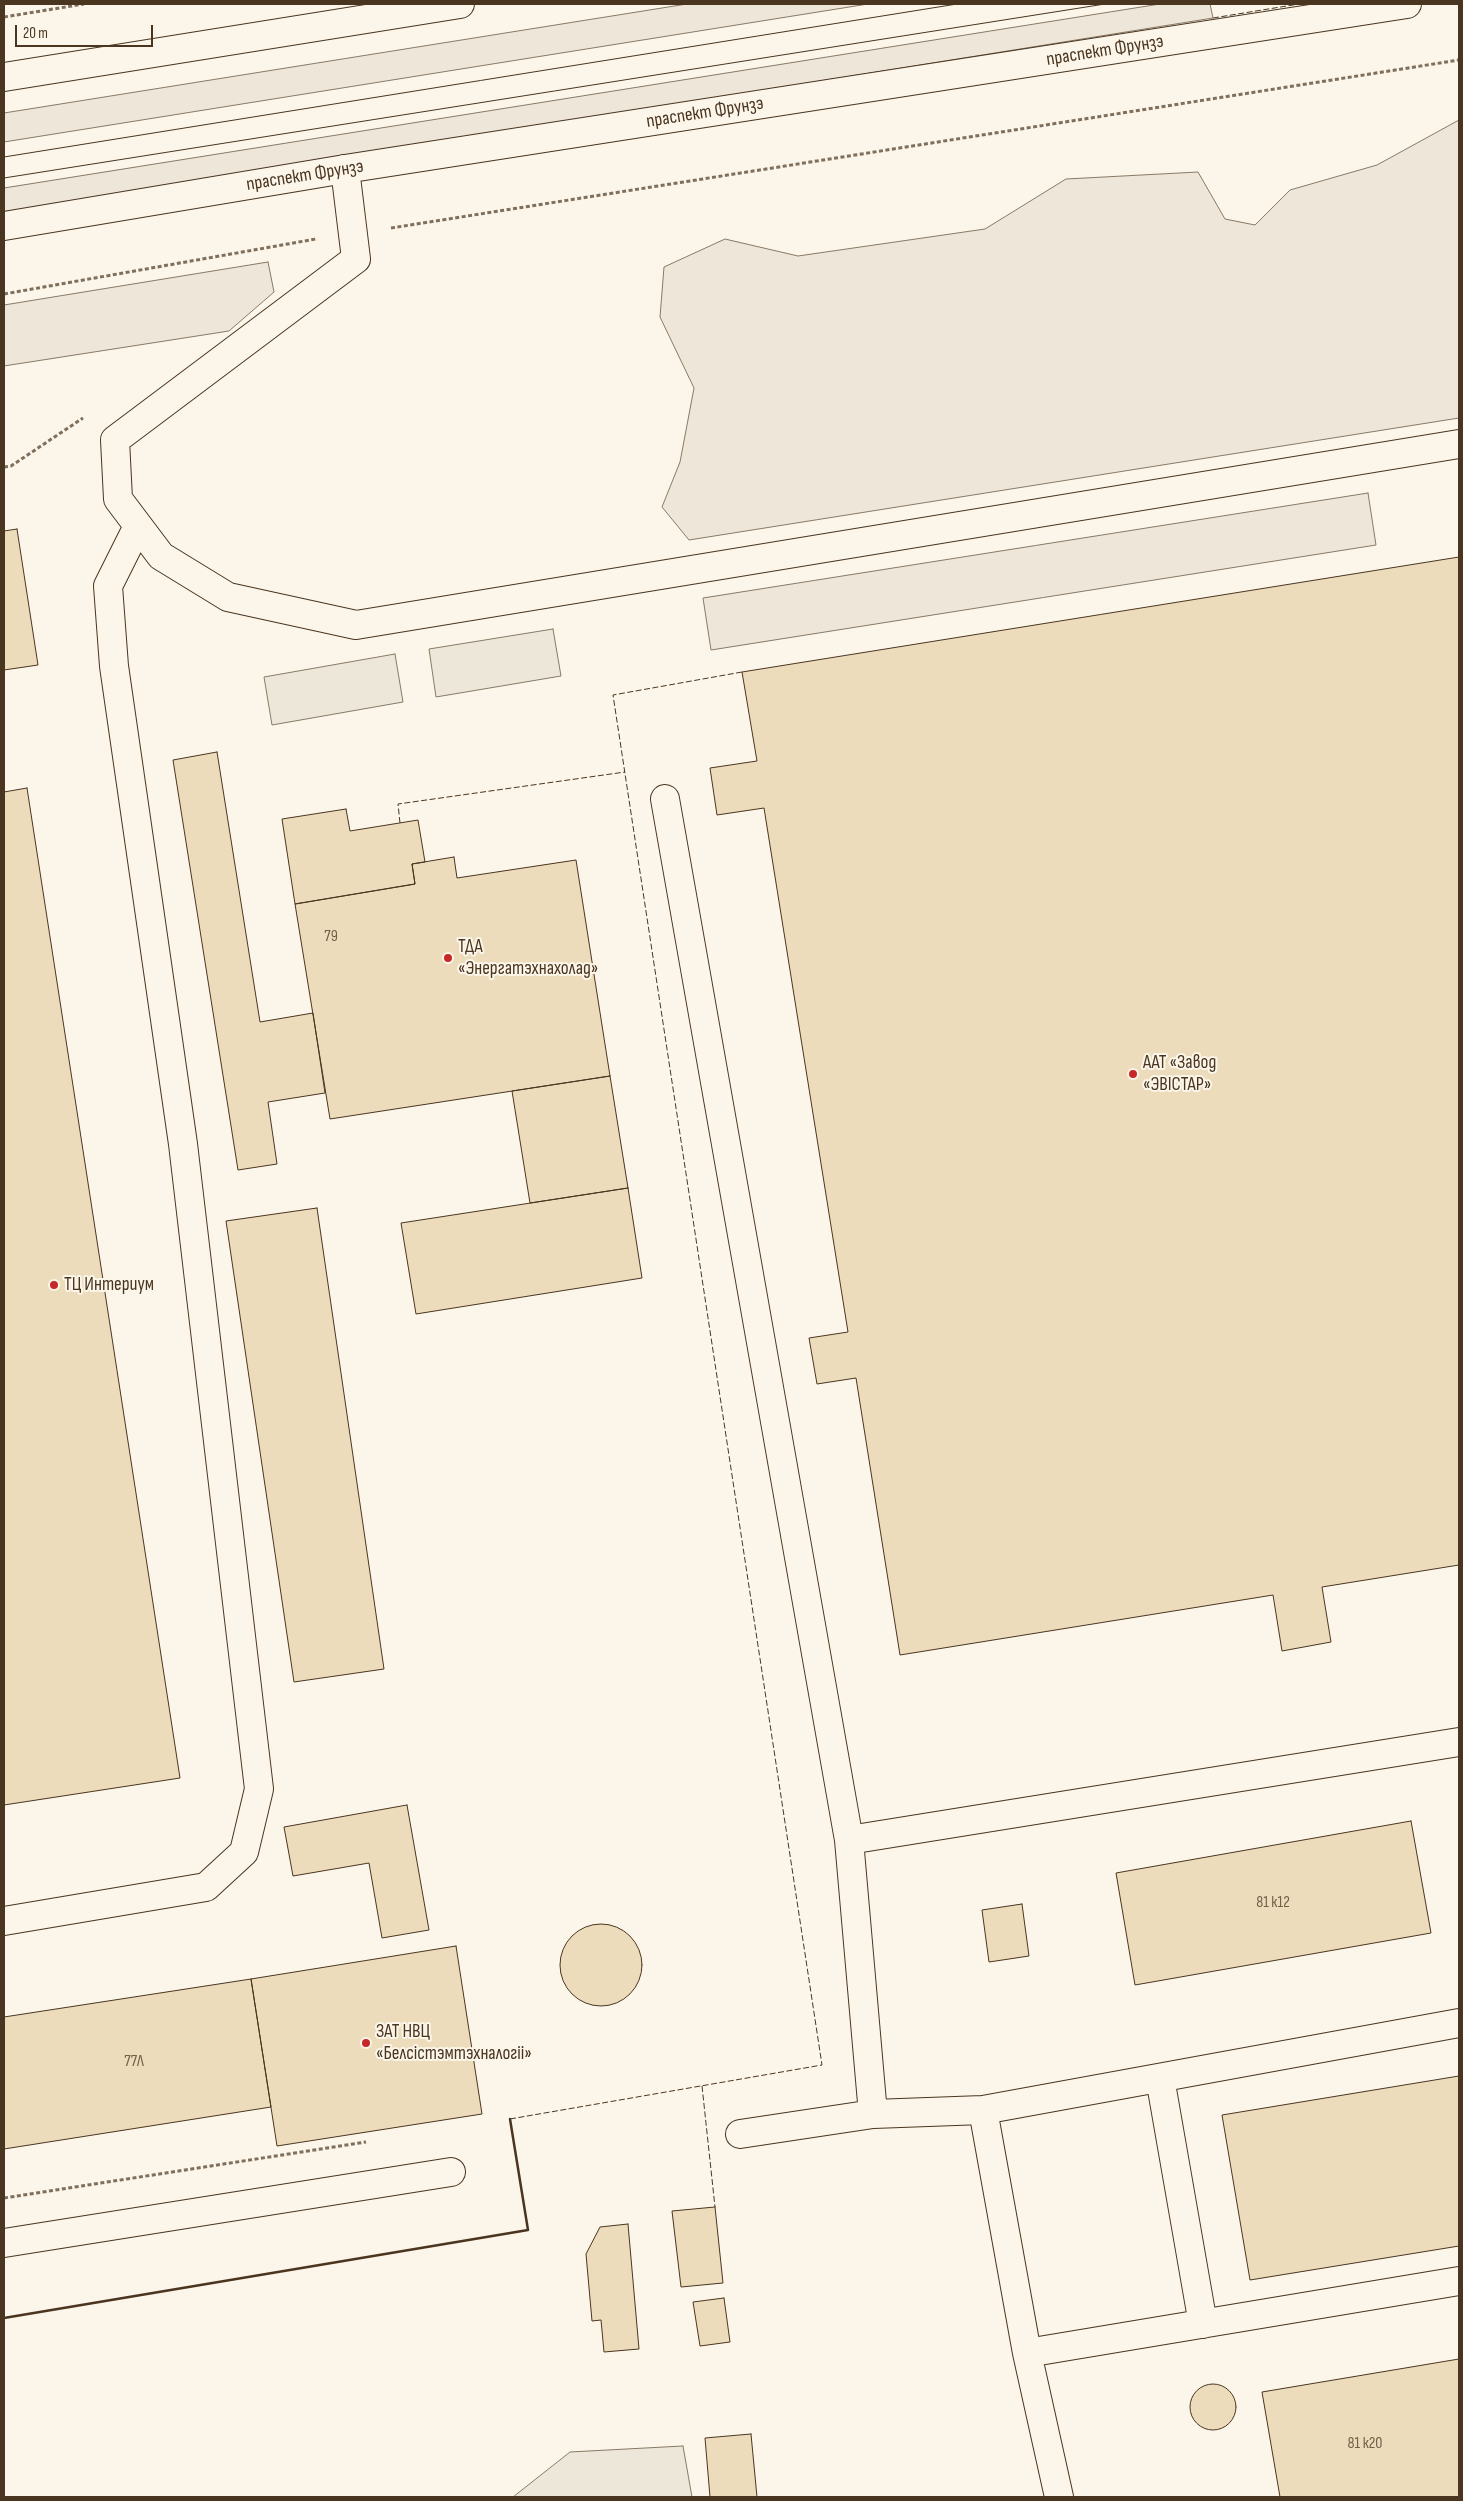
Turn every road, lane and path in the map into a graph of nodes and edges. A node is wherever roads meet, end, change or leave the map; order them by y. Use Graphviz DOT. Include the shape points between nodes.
graph roads {
  1 [pos="84,4"];
  2 [pos="457,4"];
  3 [pos="1407,4"];
  4 [pos="4,17"];
  5 [pos="1459,60"];
  6 [pos="4,77"];
  7 [pos="345,170"];
  8 [pos="4,226"];
  9 [pos="353,234"];
  10 [pos="4,294"];
  11 [pos="1459,444"];
  12 [pos="138,526"];
  13 [pos="665,799"];
  14 [pos="1459,1742"];
  15 [pos="849,1840"];
  16 [pos="4,1921"];
  17 [pos="1459,2023"];
  18 [pos="1160,2078"];
  19 [pos="983,2110"];
  20 [pos="873,2114"];
  21 [pos="740,2134"];
  22 [pos="366,2142"];
  23 [pos="450,2172"];
  24 [pos="4,2198"];
  25 [pos="4,2243"];
  26 [pos="1459,2281"];
  27 [pos="1202,2324"];
  28 [pos="1027,2353"];
  29 [pos="1059,2497"];
  1 -- 4 [label="path"];
  2 -- 6 [label="main road"];
  3 -- 7 [label="main road, праспект Фрунзэ"];
  5 -- 9 [label="path"];
  7 -- 8 [label="main road, праспект Фрунзэ"];
  7 -- 9 [label="main road"];
  9 -- 10 [label="path"];
  9 -- 12 [label="main road" via="356,259 115,440 118,499"];
  11 -- 12 [label="main road" via="356,625 228,597 162,556"];
  12 -- 16 [label="main road" via="108,586 114,666 183,1144 259,1789 244,1852 206,1887"];
  13 -- 15 [label="main road"];
  14 -- 15 [label="main road"];
  15 -- 20 [label="main road"];
  17 -- 18 [label="main road"];
  18 -- 19 [label="main road"];
  18 -- 27 [label="main road"];
  19 -- 20 [label="main road"];
  19 -- 28 [label="main road"];
  20 -- 21 [label="main road"];
  22 -- 24 [label="path"];
  23 -- 25 [label="main road"];
  26 -- 27 [label="main road"];
  27 -- 28 [label="main road"];
  28 -- 29 [label="main road"];
}
